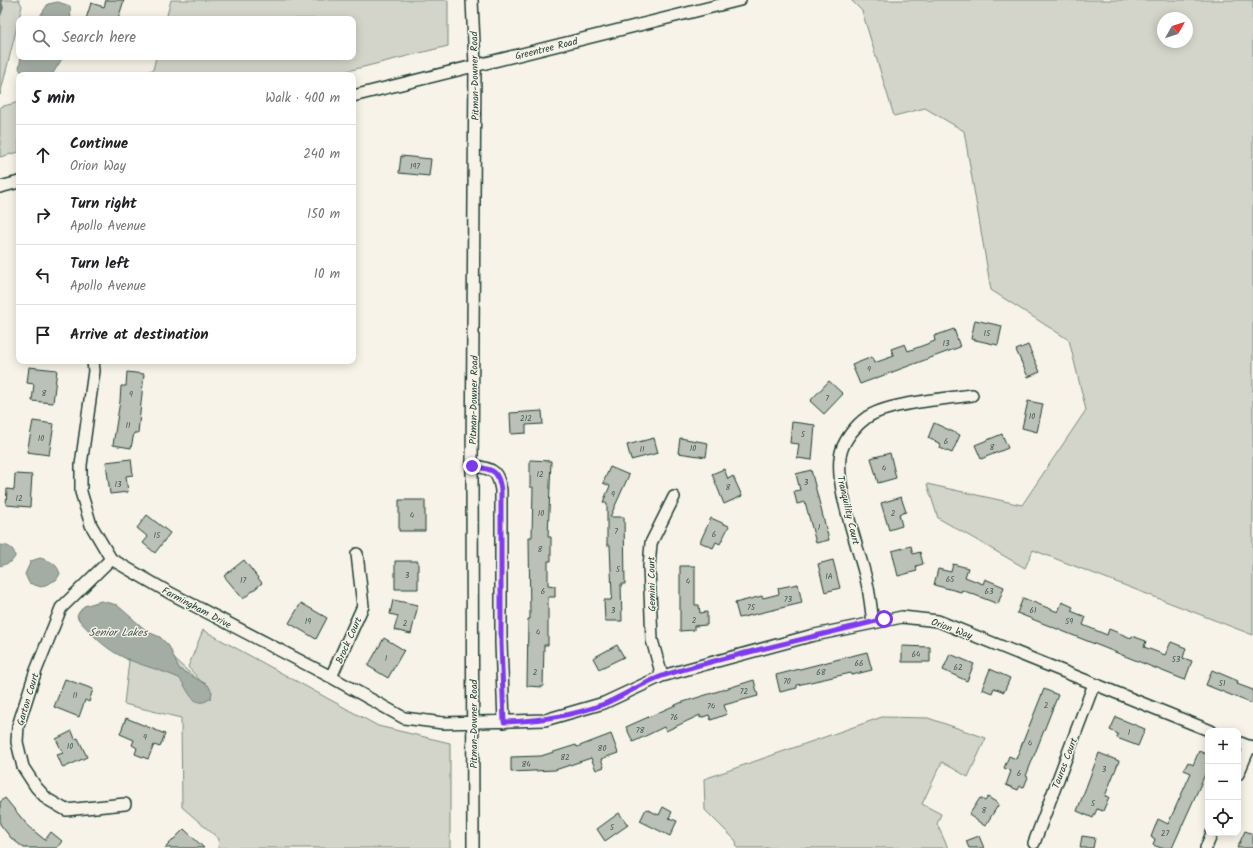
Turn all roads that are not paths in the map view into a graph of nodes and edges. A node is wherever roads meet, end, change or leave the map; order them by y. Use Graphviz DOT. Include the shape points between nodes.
graph roads {
  1 [pos="472,0"];
  2 [pos="740,0"];
  3 [pos="475,65"];
  4 [pos="356,95"];
  5 [pos="16,183"];
  6 [pos="0,187"];
  7 [pos="93,364"];
  8 [pos="972,395"];
  9 [pos="472,466"];
  10 [pos="674,497"];
  11 [pos="357,554"];
  12 [pos="111,559"];
  13 [pos="873,622"];
  14 [pos="662,676"];
  15 [pos="331,677"];
  16 [pos="1094,684"];
  17 [pos="504,722"];
  18 [pos="474,723"];
  19 [pos="1205,728"];
  20 [pos="1241,743"];
  21 [pos="1251,747"];
  22 [pos="1241,768"];
  23 [pos="125,804"];
  24 [pos="1211,836"];
  25 [pos="1034,842"];
  26 [pos="473,848"];
  27 [pos="1206,848"];
  1 -- 3 [label="street, Pitman-Downer Road"];
  2 -- 3 [label="street, Greentree Road"];
  3 -- 4 [label="street, Greentree Road"];
  3 -- 9 [label="street, Pitman-Downer Road"];
  5 -- 6 [label="street"];
  7 -- 12 [label="street, Farmingham Drive" via="81,465 81,492 91,525"];
  8 -- 13 [label="street, Tranquility Court" via="890,408 866,417 851,432 842,450 842,484 867,583"];
  9 -- 17 [label="street" via="493,470 499,477 501,490"];
  9 -- 18 [label="street, Pitman-Downer Road"];
  10 -- 14 [label="street, Gemini Court" via="651,543 649,567 652,640"];
  11 -- 15 [label="street, Brock Court" via="363,606"];
  12 -- 15 [label="street, Farmingham Drive" via="170,593"];
  12 -- 23 [label="street, Garton Court" via="61,608 32,680 18,726 17,742 22,767 36,787 47,799 66,810"];
  13 -- 14 [label="street, Orion Way" via="810,636"];
  13 -- 16 [label="street, Orion Way" via="902,617 938,621"];
  14 -- 17 [label="street, Orion Way" via="604,704 582,711 544,720"];
  15 -- 18 [label="street, Farmingham Drive" via="404,718 443,723"];
  16 -- 19 [label="street, Orion Way"];
  16 -- 25 [label="street, Tauras Court"];
  17 -- 18 [label="street, Orion Way"];
  18 -- 26 [label="street, Pitman-Downer Road"];
  20 -- 21 [label="street"];
  21 -- 22 [label="street"];
  24 -- 27 [label="street"];
}
